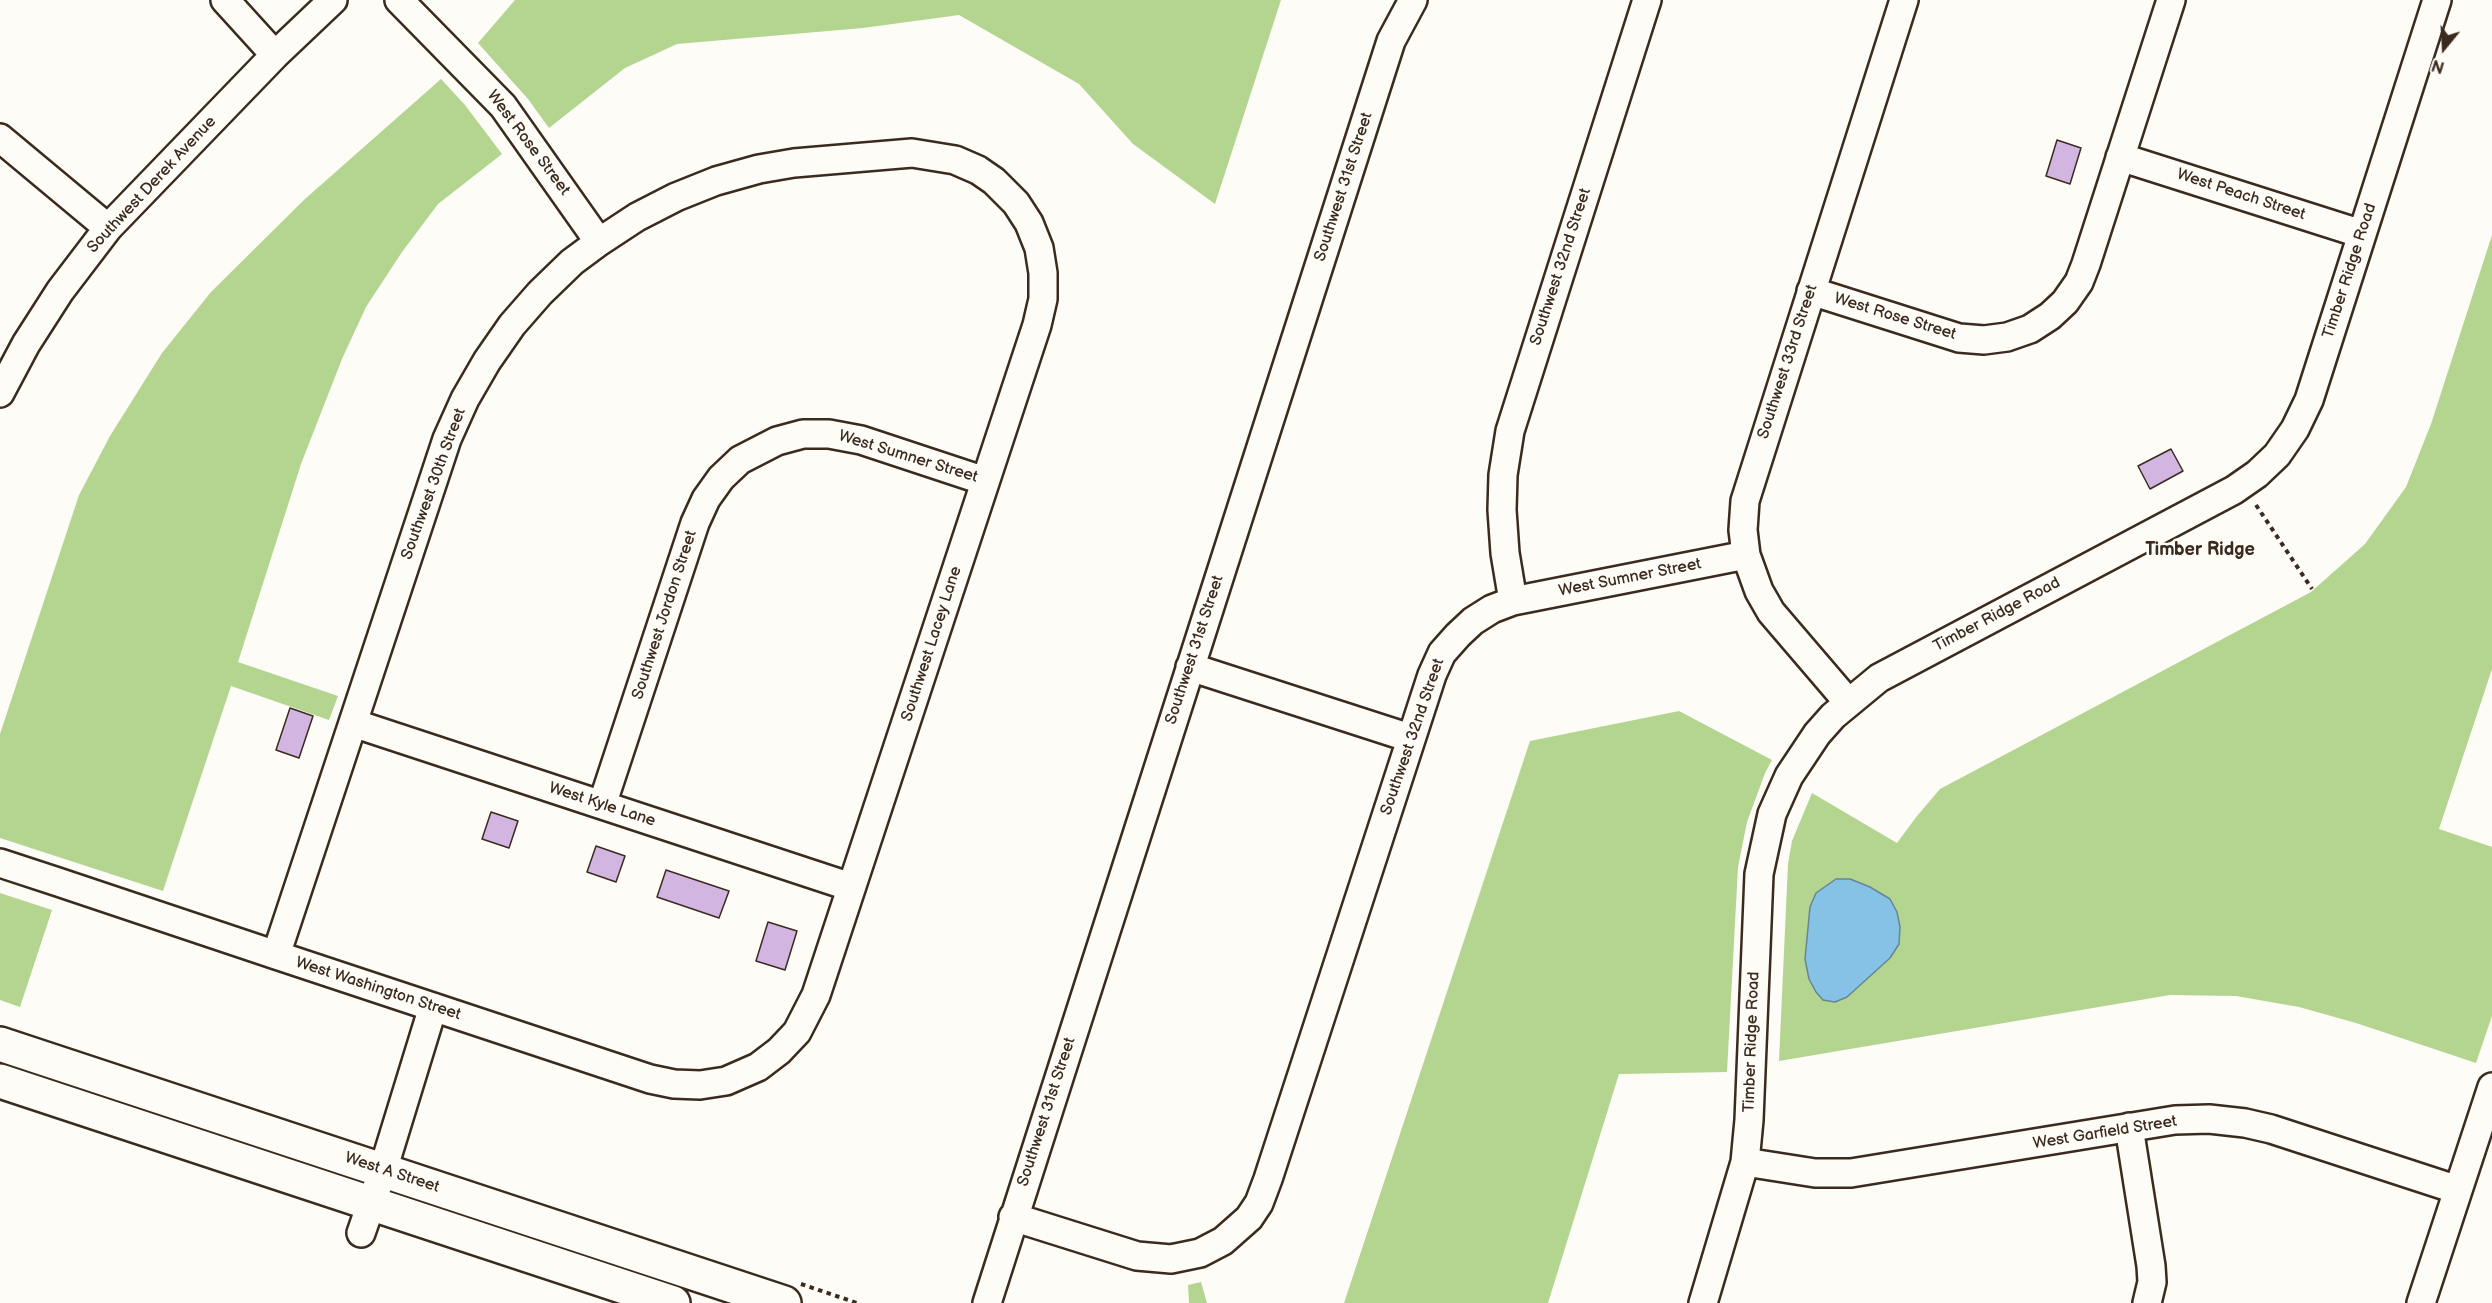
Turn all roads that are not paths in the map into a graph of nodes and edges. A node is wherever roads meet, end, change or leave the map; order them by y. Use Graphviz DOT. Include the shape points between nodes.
graph roads {
  1 [pos="225,0"];
  2 [pos="333,0"];
  3 [pos="399,0"];
  4 [pos="1413,0"];
  5 [pos="1647,0"];
  6 [pos="1904,0"];
  7 [pos="2171,0"];
  8 [pos="2437,0"];
  9 [pos="275,56"];
  10 [pos="0,138"];
  11 [pos="2120,157"];
  12 [pos="1016,203"];
  13 [pos="108,228"];
  14 [pos="2362,234"];
  15 [pos="599,242"];
  16 [pos="1811,291"];
  17 [pos="0,393"];
  18 [pos="761,447"];
  19 [pos="985,481"];
  20 [pos="1746,555"];
  21 [pos="1513,601"];
  22 [pos="1190,667"];
  23 [pos="1848,702"];
  24 [pos="353,723"];
  25 [pos="1410,738"];
  26 [pos="602,805"];
  27 [pos="0,863"];
  28 [pos="851,887"];
  29 [pos="276,955"];
  30 [pos="433,1007"];
  31 [pos="0,1044"];
  32 [pos="758,1067"];
  33 [pos="0,1081"];
  34 [pos="2492,1087"];
  35 [pos="2129,1127"];
  36 [pos="1745,1162"];
  37 [pos="382,1170"];
  38 [pos="2458,1190"];
  39 [pos="1013,1217"];
  40 [pos="366,1218"];
  41 [pos="673,1303"];
  42 [pos="784,1303"];
  43 [pos="987,1303"];
  44 [pos="1703,1303"];
  45 [pos="2147,1303"];
  46 [pos="2421,1303"];
  1 -- 9 [label="street"];
  2 -- 9 [label="street, Southwest Derek Avenue"];
  3 -- 15 [label="street, West Rose Street" via="503,106"];
  4 -- 22 [label="street, Southwest 31st Street" via="1391,41"];
  5 -- 21 [label="street, Southwest 32nd Street" via="1510,431 1502,510 1504,553"];
  6 -- 16 [label="street, Southwest 33rd Street"];
  7 -- 11 [label="street, West Rose Street"];
  8 -- 14 [label="street, Timber Ridge Road"];
  9 -- 13 [label="street, Southwest Derek Avenue"];
  10 -- 13 [label="street"];
  11 -- 14 [label="street, West Peach Street"];
  11 -- 16 [label="street, West Rose Street" via="2079,282 2058,309 2030,329 1984,340 1959,338"];
  12 -- 15 [label="street, Southwest 30th Street" via="978,170 938,155 912,153 794,163 716,182 676,197"];
  12 -- 19 [label="street, Southwest Lacey Lane" via="1039,248 1043,299"];
  13 -- 17 [label="street, Southwest Derek Avenue" via="54,300"];
  14 -- 23 [label="street, Timber Ridge Road" via="2308,400 2295,429 2277,455 2257,474 2234,490 1879,678"];
  15 -- 24 [label="street, Southwest 30th Street" via="572,262 512,325 465,399 447,439"];
  16 -- 20 [label="street, Southwest 33rd Street" via="1745,501"];
  18 -- 19 [label="street, West Sumner Street" via="803,434 846,436"];
  18 -- 26 [label="street, Southwest Jordon Street" via="721,478 695,524"];
  19 -- 28 [label="street, Southwest Lacey Lane"];
  20 -- 21 [label="street, West Sumner Street"];
  20 -- 23 [label="street, Southwest 33rd Street" via="1771,612"];
  21 -- 25 [label="street, Southwest 32nd Street" via="1473,621 1442,653"];
  22 -- 25 [label="street"];
  22 -- 39 [label="street, Southwest 31st Street"];
  23 -- 36 [label="street, Timber Ridge Road" via="1816,734 1800,757 1780,794 1765,840 1759,874"];
  24 -- 26 [label="street, West Kyle Lane"];
  24 -- 29 [label="street, Southwest 30th Street"];
  25 -- 39 [label="street, Southwest 32nd Street" via="1272,1167 1258,1203 1237,1231 1200,1253 1154,1259"];
  26 -- 28 [label="street, West Kyle Lane"];
  27 -- 29 [label="street, West Washington Street"];
  28 -- 32 [label="street, Southwest Lacey Lane" via="810,1010 797,1032"];
  29 -- 30 [label="street, West Washington Street"];
  30 -- 32 [label="street, West Washington Street" via="674,1084 726,1081"];
  30 -- 37 [label="street"];
  31 -- 37 [label="main road, West A Street"];
  33 -- 40 [label="main road"];
  34 -- 38 [label="street"];
  35 -- 36 [label="street, West Garfield Street" via="1851,1173 1815,1173"];
  35 -- 38 [label="street, West Garfield Street" via="2175,1120 2245,1123"];
  35 -- 45 [label="street" via="2150,1257 2152,1282"];
  36 -- 44 [label="street, Timber Ridge Road"];
  37 -- 40 [label="street"];
  37 -- 42 [label="main road, West A Street"];
  38 -- 46 [label="street"];
  39 -- 43 [label="street, Southwest 31st Street"];
  40 -- 41 [label="main road"];
}
